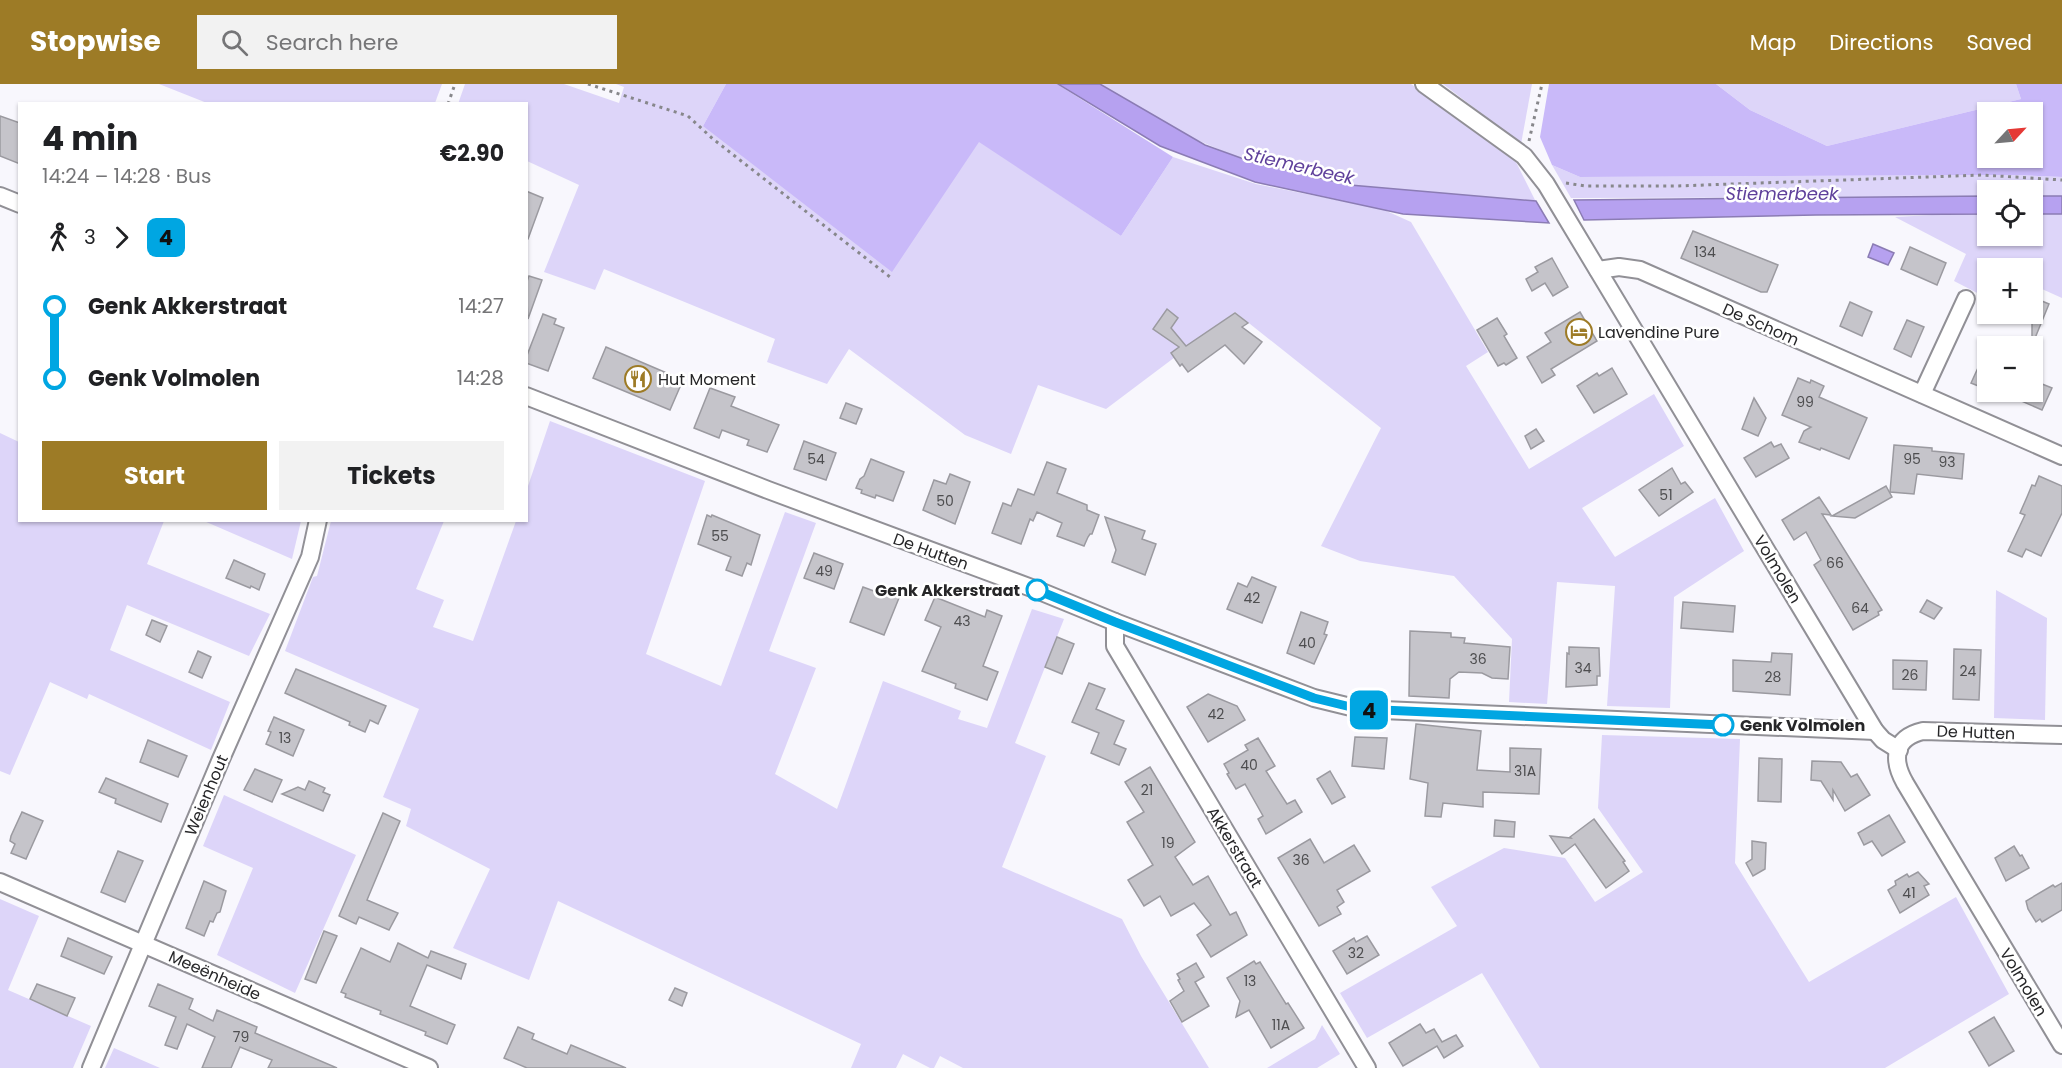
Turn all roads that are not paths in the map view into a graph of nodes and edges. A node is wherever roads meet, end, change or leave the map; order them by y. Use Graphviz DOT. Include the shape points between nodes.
graph roads {
  1 [pos="1424,84"];
  2 [pos="0,196"];
  3 [pos="18,203"];
  4 [pos="1598,270"];
  5 [pos="1966,300"];
  6 [pos="1922,394"];
  7 [pos="528,397"];
  8 [pos="2062,456"];
  9 [pos="318,522"];
  10 [pos="1115,622"];
  11 [pos="1875,731"];
  12 [pos="2062,735"];
  13 [pos="1899,750"];
  14 [pos="0,882"];
  15 [pos="144,944"];
  16 [pos="2062,1045"];
  17 [pos="91,1068"];
  18 [pos="429,1068"];
  19 [pos="1367,1068"];
  1 -- 4 [label="street, Volmolen" via="1524,156 1546,184"];
  2 -- 3 [label="street"];
  4 -- 6 [label="street, De Schom" via="1640,270"];
  4 -- 11 [label="street, Volmolen"];
  5 -- 6 [label="street"];
  6 -- 8 [label="street, De Schom"];
  7 -- 10 [label="street, De Hutten"];
  9 -- 15 [label="street, Weienhout" via="310,557"];
  10 -- 11 [label="street, De Hutten" via="1314,698 1359,709"];
  10 -- 19 [label="street, Akkerstraat" via="1115,646"];
  11 -- 13 [label="street, Volmolen"];
  12 -- 13 [label="street, De Hutten" via="1923,731 1905,739"];
  13 -- 16 [label="street, Volmolen" via="1900,774"];
  14 -- 15 [label="street, Meeënheide"];
  15 -- 17 [label="street, Weienhout"];
  15 -- 18 [label="street, Meeënheide"];
}
